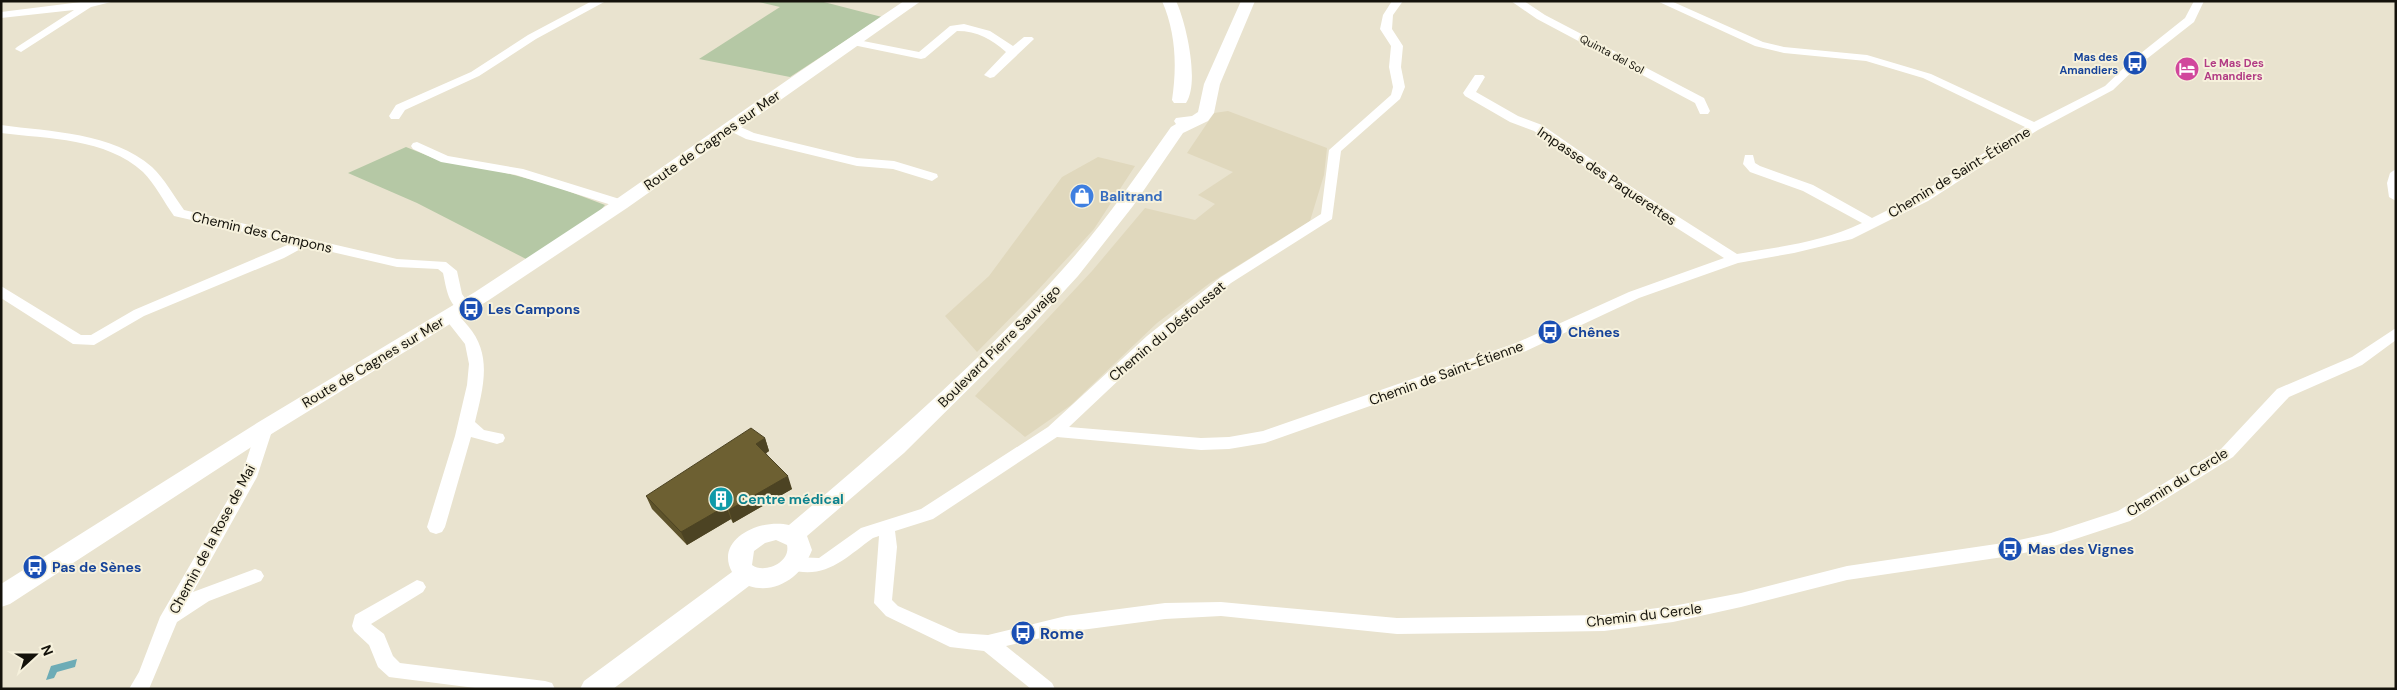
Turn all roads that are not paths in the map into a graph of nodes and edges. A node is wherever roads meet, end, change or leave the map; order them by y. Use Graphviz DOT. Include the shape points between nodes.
graph roads {
  1 [pos="110,1"];
  2 [pos="601,1"];
  3 [pos="914,1"];
  4 [pos="1248,1"];
  5 [pos="1398,1"];
  6 [pos="1516,1"];
  7 [pos="1662,1"];
  8 [pos="2199,1"];
  9 [pos="1171,2"];
  10 [pos="88,6"];
  11 [pos="1,15"];
  12 [pos="1028,39"];
  13 [pos="853,42"];
  14 [pos="21,49"];
  15 [pos="1013,52"];
  16 [pos="990,75"];
  17 [pos="1479,76"];
  18 [pos="1191,99"];
  19 [pos="1704,111"];
  20 [pos="395,116"];
  21 [pos="1182,123"];
  22 [pos="732,127"];
  23 [pos="2034,128"];
  24 [pos="1,129"];
  25 [pos="416,146"];
  26 [pos="1749,158"];
  27 [pos="2396,173"];
  28 [pos="932,177"];
  29 [pos="2396,197"];
  30 [pos="621,204"];
  31 [pos="1872,223"];
  32 [pos="306,241"];
  33 [pos="1735,259"];
  34 [pos="1,291"];
  35 [pos="457,311"];
  36 [pos="2396,333"];
  37 [pos="465,423"];
  38 [pos="264,428"];
  39 [pos="1054,431"];
  40 [pos="497,438"];
  41 [pos="436,527"];
  42 [pos="886,527"];
  43 [pos="793,535"];
  44 [pos="794,564"];
  45 [pos="747,574"];
  46 [pos="255,576"];
  47 [pos="417,587"];
  48 [pos="1,597"];
  49 [pos="167,622"];
  50 [pos="988,642"];
  51 [pos="138,689"];
  52 [pos="545,689"];
  53 [pos="593,689"];
  54 [pos="1045,689"];
  1 -- 10 [label="street"];
  2 -- 20 [label="street" via="532,37 475,74 400,108"];
  3 -- 13 [label="main road, Route de Cagnes sur Mer"];
  4 -- 18 [label="main road" via="1212,84"];
  5 -- 39 [label="street, Chemin du Désfoussat" via="1388,15 1386,28 1397,46 1395,67 1399,87 1396,96 1335,150 1327,216 1226,280 1152,340"];
  6 -- 19 [label="street, Quinta del Sol" via="1700,102"];
  7 -- 23 [label="street" via="1759,44 1784,50 1867,58 1926,76"];
  8 -- 23 [label="street, Chemin de Saint-Étienne" via="2190,20 2108,88"];
  9 -- 18 [label="main road" via="1179,28"];
  10 -- 11 [label="street"];
  10 -- 14 [label="street"];
  12 -- 15 [label="street"];
  13 -- 15 [label="street" via="921,56 954,28 966,28 988,32"];
  13 -- 22 [label="main road, Route de Cagnes sur Mer"];
  15 -- 16 [label="street"];
  17 -- 33 [label="street, Impasse des Paquerettes" via="1469,93 1514,119 1538,128"];
  18 -- 21 [label="main road" via="1174,105 1172,112"];
  18 -- 21 [label="main road, Boulevard Pierre Sauvaigo" via="1206,113"];
  21 -- 43 [label="main road, Boulevard Pierre Sauvaigo" via="1127,202 1071,272 1026,320 896,446"];
  22 -- 28 [label="street" via="750,136 857,162 894,165"];
  22 -- 30 [label="main road, Route de Cagnes sur Mer"];
  23 -- 31 [label="street, Chemin de Saint-Étienne" via="1923,198"];
  24 -- 32 [label="street, Chemin des Campons" via="81,139 122,152 148,170 179,213"];
  25 -- 30 [label="street" via="445,159 518,172"];
  26 -- 31 [label="street" via="1749,164 1755,169 1808,188"];
  27 -- 29 [label="street"];
  30 -- 35 [label="main road, Route de Cagnes sur Mer"];
  31 -- 33 [label="street, Chemin de Saint-Étienne" via="1847,236"];
  32 -- 34 [label="street" via="139,313 94,340 78,340"];
  32 -- 35 [label="street, Chemin des Campons" via="397,263 441,265 450,271"];
  33 -- 39 [label="street, Chemin de Saint-Étienne" via="1634,295 1522,347 1265,437 1229,444 1201,444"];
  35 -- 37 [label="street, Chemin des Campons" via="475,349 477,362 475,388"];
  35 -- 38 [label="main road, Route de Cagnes sur Mer"];
  36 -- 50 [label="street, Chemin du Cercle" via="2357,361 2283,393 2227,453 2124,516 2051,540 2010,549 1848,572 1741,600 1673,614 1604,623 1397,626 1212,610 1165,611 1066,624"];
  37 -- 40 [label="street" via="478,435"];
  37 -- 41 [label="street, Chemin des Campons"];
  38 -- 48 [label="main road, Route de Cagnes sur Mer"];
  38 -- 49 [label="street, Chemin de la Rose de Mai" via="249,476"];
  39 -- 42 [label="street, Chemin du Désfoussat" via="927,514"];
  42 -- 44 [label="street, Chemin du Désfoussat" via="867,533 824,564"];
  42 -- 50 [label="street, Chemin du Cercle" via="890,542 882,603 892,611 956,641"];
  43 -- 44 [label="main road" via="800,548"];
  43 -- 45 [label="main road" via="767,532 749,541 743,548 739,563"];
  44 -- 45 [label="main road" via="782,573 766,578"];
  45 -- 53 [label="main road"];
  46 -- 49 [label="street, Chemin de la Rose de Mai" via="205,593"];
  47 -- 52 [label="street" via="362,620 361,626 376,640 385,661 396,672 420,672"];
  49 -- 51 [label="street, Chemin de la Rose de Mai" via="147,675"];
  50 -- 54 [label="street"];
}
